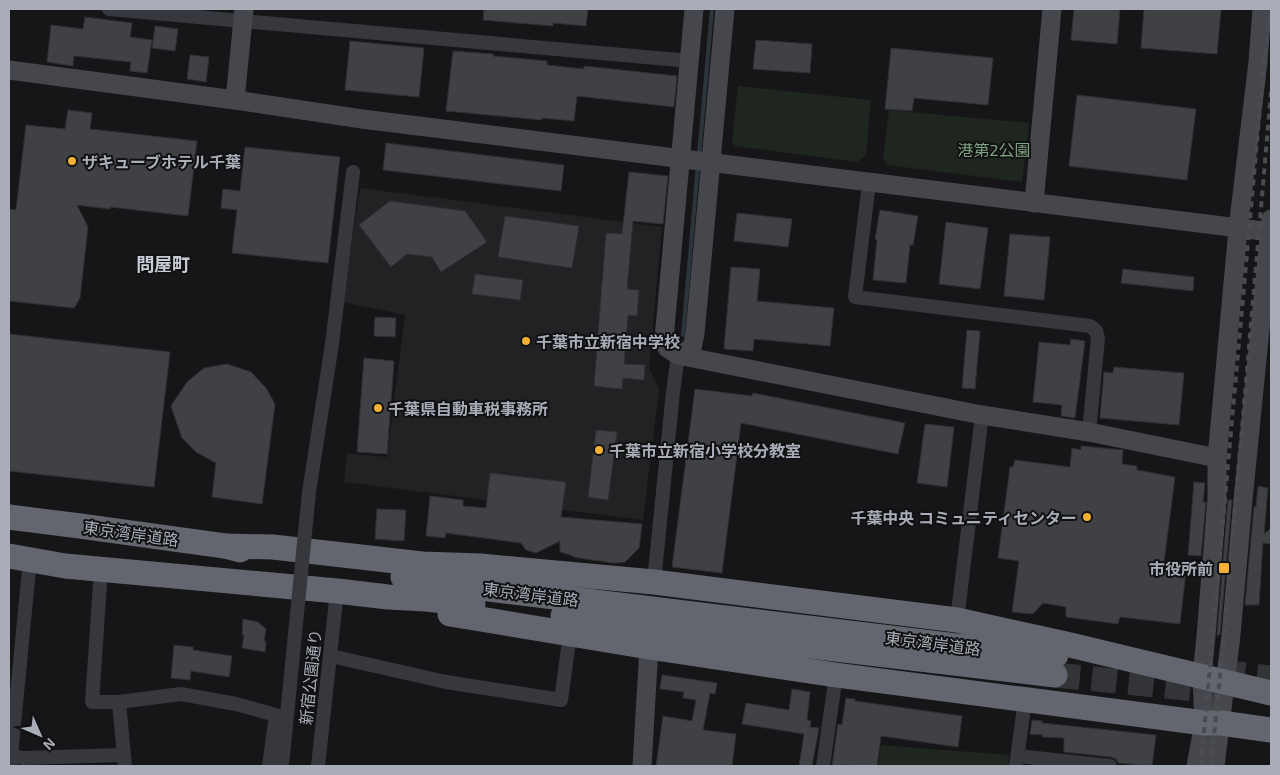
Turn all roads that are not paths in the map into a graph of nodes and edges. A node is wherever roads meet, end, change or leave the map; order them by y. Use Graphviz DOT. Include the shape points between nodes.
graph roads {
  1 [pos="108,9"];
  2 [pos="694,9"];
  3 [pos="725,9"];
  4 [pos="1052,9"];
  5 [pos="1262,9"];
  6 [pos="243,15"];
  7 [pos="690,61"];
  8 [pos="9,70"];
  9 [pos="235,100"];
  10 [pos="681,158"];
  11 [pos="711,163"];
  12 [pos="353,172"];
  13 [pos="869,183"];
  14 [pos="1034,203"];
  15 [pos="1271,228"];
  16 [pos="1238,229"];
  17 [pos="678,355"];
  18 [pos="982,415"];
  19 [pos="1089,432"];
  20 [pos="1217,458"];
  21 [pos="9,517"];
  22 [pos="224,546"];
  23 [pos="20,558"];
  24 [pos="101,569"];
  25 [pos="654,582"];
  26 [pos="337,591"];
  27 [pos="388,597"];
  28 [pos="957,620"];
  29 [pos="570,634"];
  30 [pos="649,647"];
  31 [pos="331,656"];
  32 [pos="836,675"];
  33 [pos="1214,679"];
  34 [pos="1271,693"];
  35 [pos="1024,700"];
  36 [pos="119,702"];
  37 [pos="1212,723"];
  38 [pos="1271,730"];
  39 [pos="10,759"];
  40 [pos="124,761"];
  41 [pos="1017,761"];
  42 [pos="269,766"];
  43 [pos="282,766"];
  44 [pos="318,766"];
  45 [pos="642,766"];
  46 [pos="823,766"];
  47 [pos="1110,766"];
  48 [pos="1196,766"];
  49 [pos="1215,766"];
  1 -- 6 [label="street"];
  2 -- 7 [label="street"];
  3 -- 11 [label="street"];
  4 -- 14 [label="street"];
  5 -- 16 [label="street"];
  6 -- 7 [label="street" via="428,37"];
  6 -- 9 [label="street"];
  7 -- 10 [label="street"];
  8 -- 9 [label="street"];
  9 -- 10 [label="street"];
  10 -- 11 [label="street"];
  10 -- 17 [label="street" via="664,339 667,348"];
  11 -- 13 [label="street"];
  11 -- 17 [label="street" via="696,334 692,348"];
  12 -- 43 [label="street, bridge" via="332,344 308,492"];
  13 -- 14 [label="street"];
  13 -- 19 [label="street" via="855,297 1090,326 1098,338"];
  14 -- 16 [label="street"];
  15 -- 16 [label="street"];
  15 -- 33 [label="street" via="1232,635"];
  16 -- 20 [label="street"];
  17 -- 18 [label="street"];
  17 -- 25 [label="street"];
  18 -- 19 [label="street"];
  18 -- 28 [label="street"];
  19 -- 20 [label="street"];
  20 -- 33 [label="street" via="1206,636"];
  21 -- 22 [label="highway, 東京湾岸道路"];
  22 -- 25 [label="highway" via="273,547 422,564 481,566"];
  22 -- 27 [label="highway, 東京湾岸道路" via="271,557 456,585 971,647 1055,665 622,624"];
  23 -- 24 [label="highway, 東京湾岸道路"];
  23 -- 39 [label="street"];
  24 -- 26 [label="highway, 東京湾岸道路"];
  24 -- 36 [label="street" via="92,702"];
  25 -- 28 [label="highway"];
  26 -- 27 [label="highway, 東京湾岸道路"];
  26 -- 31 [label="street, 新宿公園通り"];
  27 -- 29 [label="highway" via="422,609"];
  28 -- 33 [label="highway"];
  29 -- 30 [label="highway"];
  29 -- 31 [label="street" via="561,700 446,682"];
  30 -- 32 [label="highway"];
  30 -- 45 [label="street"];
  31 -- 44 [label="street, 新宿公園通り"];
  32 -- 35 [label="highway"];
  32 -- 46 [label="street"];
  33 -- 34 [label="highway"];
  33 -- 37 [label="street"];
  35 -- 37 [label="highway"];
  35 -- 41 [label="street"];
  36 -- 40 [label="street"];
  36 -- 42 [label="street" via="181,694 276,715"];
  37 -- 38 [label="highway"];
  37 -- 48 [label="street"];
  37 -- 49 [label="street"];
  39 -- 40 [label="street"];
  41 -- 47 [label="street"];
}
